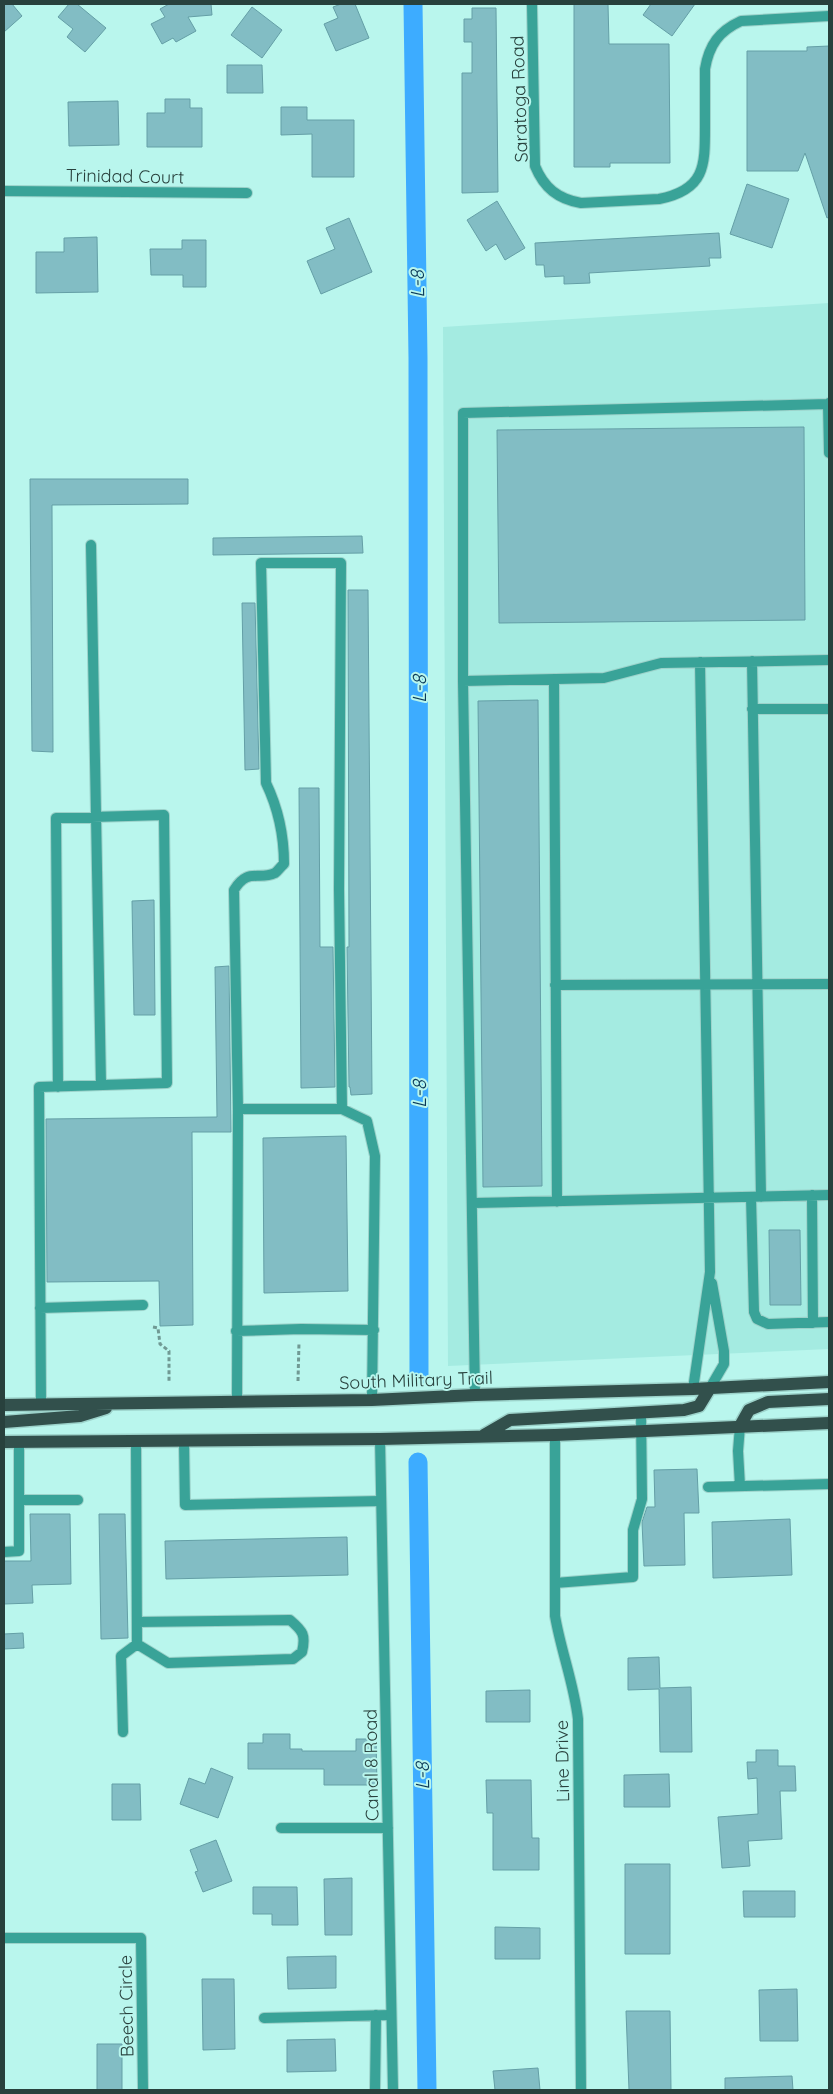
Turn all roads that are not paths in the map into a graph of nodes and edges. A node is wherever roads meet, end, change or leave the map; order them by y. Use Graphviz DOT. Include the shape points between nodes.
graph roads {
  1 [pos="532,4"];
  2 [pos="829,16"];
  3 [pos="4,191"];
  4 [pos="246,193"];
  5 [pos="828,404"];
  6 [pos="829,453"];
  7 [pos="91,545"];
  8 [pos="829,660"];
  9 [pos="752,661"];
  10 [pos="700,662"];
  11 [pos="554,679"];
  12 [pos="463,681"];
  13 [pos="752,709"];
  14 [pos="829,709"];
  15 [pos="98,817"];
  16 [pos="757,983"];
  17 [pos="829,984"];
  18 [pos="554,985"];
  19 [pos="705,985"];
  20 [pos="102,1085"];
  21 [pos="58,1087"];
  22 [pos="238,1109"];
  23 [pos="342,1109"];
  24 [pos="812,1195"];
  25 [pos="829,1195"];
  26 [pos="756,1197"];
  27 [pos="708,1199"];
  28 [pos="557,1202"];
  29 [pos="473,1203"];
  30 [pos="710,1272"];
  31 [pos="143,1305"];
  32 [pos="40,1308"];
  33 [pos="813,1322"];
  34 [pos="829,1322"];
  35 [pos="374,1330"];
  36 [pos="236,1331"];
  37 [pos="829,1382"];
  38 [pos="710,1388"];
  39 [pos="692,1389"];
  40 [pos="475,1395"];
  41 [pos="829,1399"];
  42 [pos="372,1400"];
  43 [pos="237,1402"];
  44 [pos="41,1404"];
  45 [pos="121,1404"];
  46 [pos="4,1405"];
  47 [pos="640,1413"];
  48 [pos="4,1422"];
  49 [pos="829,1423"];
  50 [pos="740,1426"];
  51 [pos="641,1431"];
  52 [pos="555,1435"];
  53 [pos="482,1437"];
  54 [pos="380,1439"];
  55 [pos="136,1441"];
  56 [pos="184,1441"];
  57 [pos="4,1442"];
  58 [pos="19,1442"];
  59 [pos="829,1484"];
  60 [pos="740,1486"];
  61 [pos="708,1487"];
  62 [pos="19,1500"];
  63 [pos="78,1500"];
  64 [pos="381,1501"];
  65 [pos="4,1552"];
  66 [pos="555,1583"];
  67 [pos="137,1622"];
  68 [pos="137,1644"];
  69 [pos="123,1732"];
  70 [pos="281,1828"];
  71 [pos="388,1828"];
  72 [pos="4,1938"];
  73 [pos="376,2015"];
  74 [pos="391,2015"];
  75 [pos="264,2018"];
  76 [pos="143,2090"];
  77 [pos="375,2090"];
  78 [pos="392,2090"];
  79 [pos="581,2090"];
  1 -- 2 [label="street, Saratoga Road" via="535,166 552,192 581,203 659,199 683,191 693,183 705,161 705,69 712,44 720,34 741,21"];
  3 -- 4 [label="street, Trinidad Court"];
  5 -- 6 [label="street"];
  5 -- 12 [label="street" via="463,413"];
  7 -- 15 [label="street"];
  8 -- 9 [label="street"];
  9 -- 10 [label="street"];
  9 -- 13 [label="street"];
  10 -- 11 [label="street" via="661,663 604,678"];
  10 -- 19 [label="street"];
  11 -- 12 [label="street"];
  11 -- 18 [label="street"];
  12 -- 29 [label="street"];
  13 -- 14 [label="street"];
  13 -- 16 [label="street"];
  15 -- 20 [label="street"];
  15 -- 20 [label="street" via="164,815 167,1083"];
  15 -- 21 [label="street" via="56,818"];
  16 -- 17 [label="street"];
  16 -- 19 [label="street"];
  16 -- 26 [label="street"];
  18 -- 19 [label="street"];
  18 -- 28 [label="street"];
  19 -- 27 [label="street"];
  20 -- 21 [label="street"];
  21 -- 32 [label="street" via="38,1087"];
  22 -- 23 [label="street"];
  22 -- 23 [label="street" via="234,890 240,880 274,873 284,864 284,845 274,801 266,783 261,563 341,563 339,889"];
  22 -- 36 [label="street"];
  23 -- 35 [label="street" via="367,1121 375,1156"];
  24 -- 25 [label="street"];
  24 -- 26 [label="street"];
  24 -- 33 [label="street"];
  26 -- 27 [label="street"];
  26 -- 33 [label="street" via="754,1312 757,1319 768,1324"];
  27 -- 28 [label="street"];
  27 -- 30 [label="street"];
  28 -- 29 [label="street"];
  29 -- 40 [label="street"];
  30 -- 38 [label="street" via="724,1364"];
  30 -- 39 [label="street"];
  31 -- 32 [label="street"];
  32 -- 44 [label="street"];
  33 -- 34 [label="street"];
  35 -- 36 [label="street"];
  35 -- 42 [label="street"];
  36 -- 43 [label="street"];
  37 -- 38 [label="main road, South Military Trail"];
  38 -- 39 [label="main road, South Military Trail"];
  38 -- 47 [label="main road" via="698,1406"];
  39 -- 40 [label="main road, South Military Trail"];
  40 -- 42 [label="main road, South Military Trail"];
  41 -- 50 [label="main road" via="768,1402 749,1410"];
  42 -- 43 [label="main road, South Military Trail"];
  43 -- 45 [label="main road, South Military Trail"];
  44 -- 45 [label="main road, South Military Trail"];
  44 -- 46 [label="main road, South Military Trail"];
  45 -- 48 [label="main road" via="80,1416"];
  47 -- 51 [label="street"];
  47 -- 53 [label="main road" via="510,1420"];
  49 -- 50 [label="main road"];
  50 -- 51 [label="main road"];
  50 -- 60 [label="street"];
  51 -- 52 [label="main road"];
  51 -- 66 [label="street" via="642,1499 633,1530 633,1577"];
  52 -- 53 [label="main road"];
  52 -- 66 [label="street, Line Drive"];
  53 -- 54 [label="main road"];
  54 -- 56 [label="main road"];
  54 -- 64 [label="street, Canal 8 Road"];
  55 -- 56 [label="main road"];
  55 -- 58 [label="main road"];
  55 -- 67 [label="street"];
  56 -- 64 [label="street" via="185,1505"];
  57 -- 58 [label="main road"];
  58 -- 62 [label="street"];
  59 -- 60 [label="street"];
  60 -- 61 [label="street"];
  62 -- 63 [label="street"];
  62 -- 65 [label="street" via="19,1552"];
  64 -- 71 [label="street, Canal 8 Road"];
  66 -- 79 [label="street, Line Drive" via="559,1642 575,1692 578,1719"];
  67 -- 68 [label="street"];
  67 -- 68 [label="street" via="290,1620 301,1629 305,1641 302,1652 293,1659 168,1663"];
  68 -- 69 [label="street" via="121,1656"];
  70 -- 71 [label="street"];
  71 -- 74 [label="street, Canal 8 Road"];
  72 -- 76 [label="street, Beech Circle" via="141,1938"];
  73 -- 74 [label="street"];
  73 -- 75 [label="street"];
  73 -- 77 [label="street"];
  74 -- 78 [label="street, Canal 8 Road"];
}
